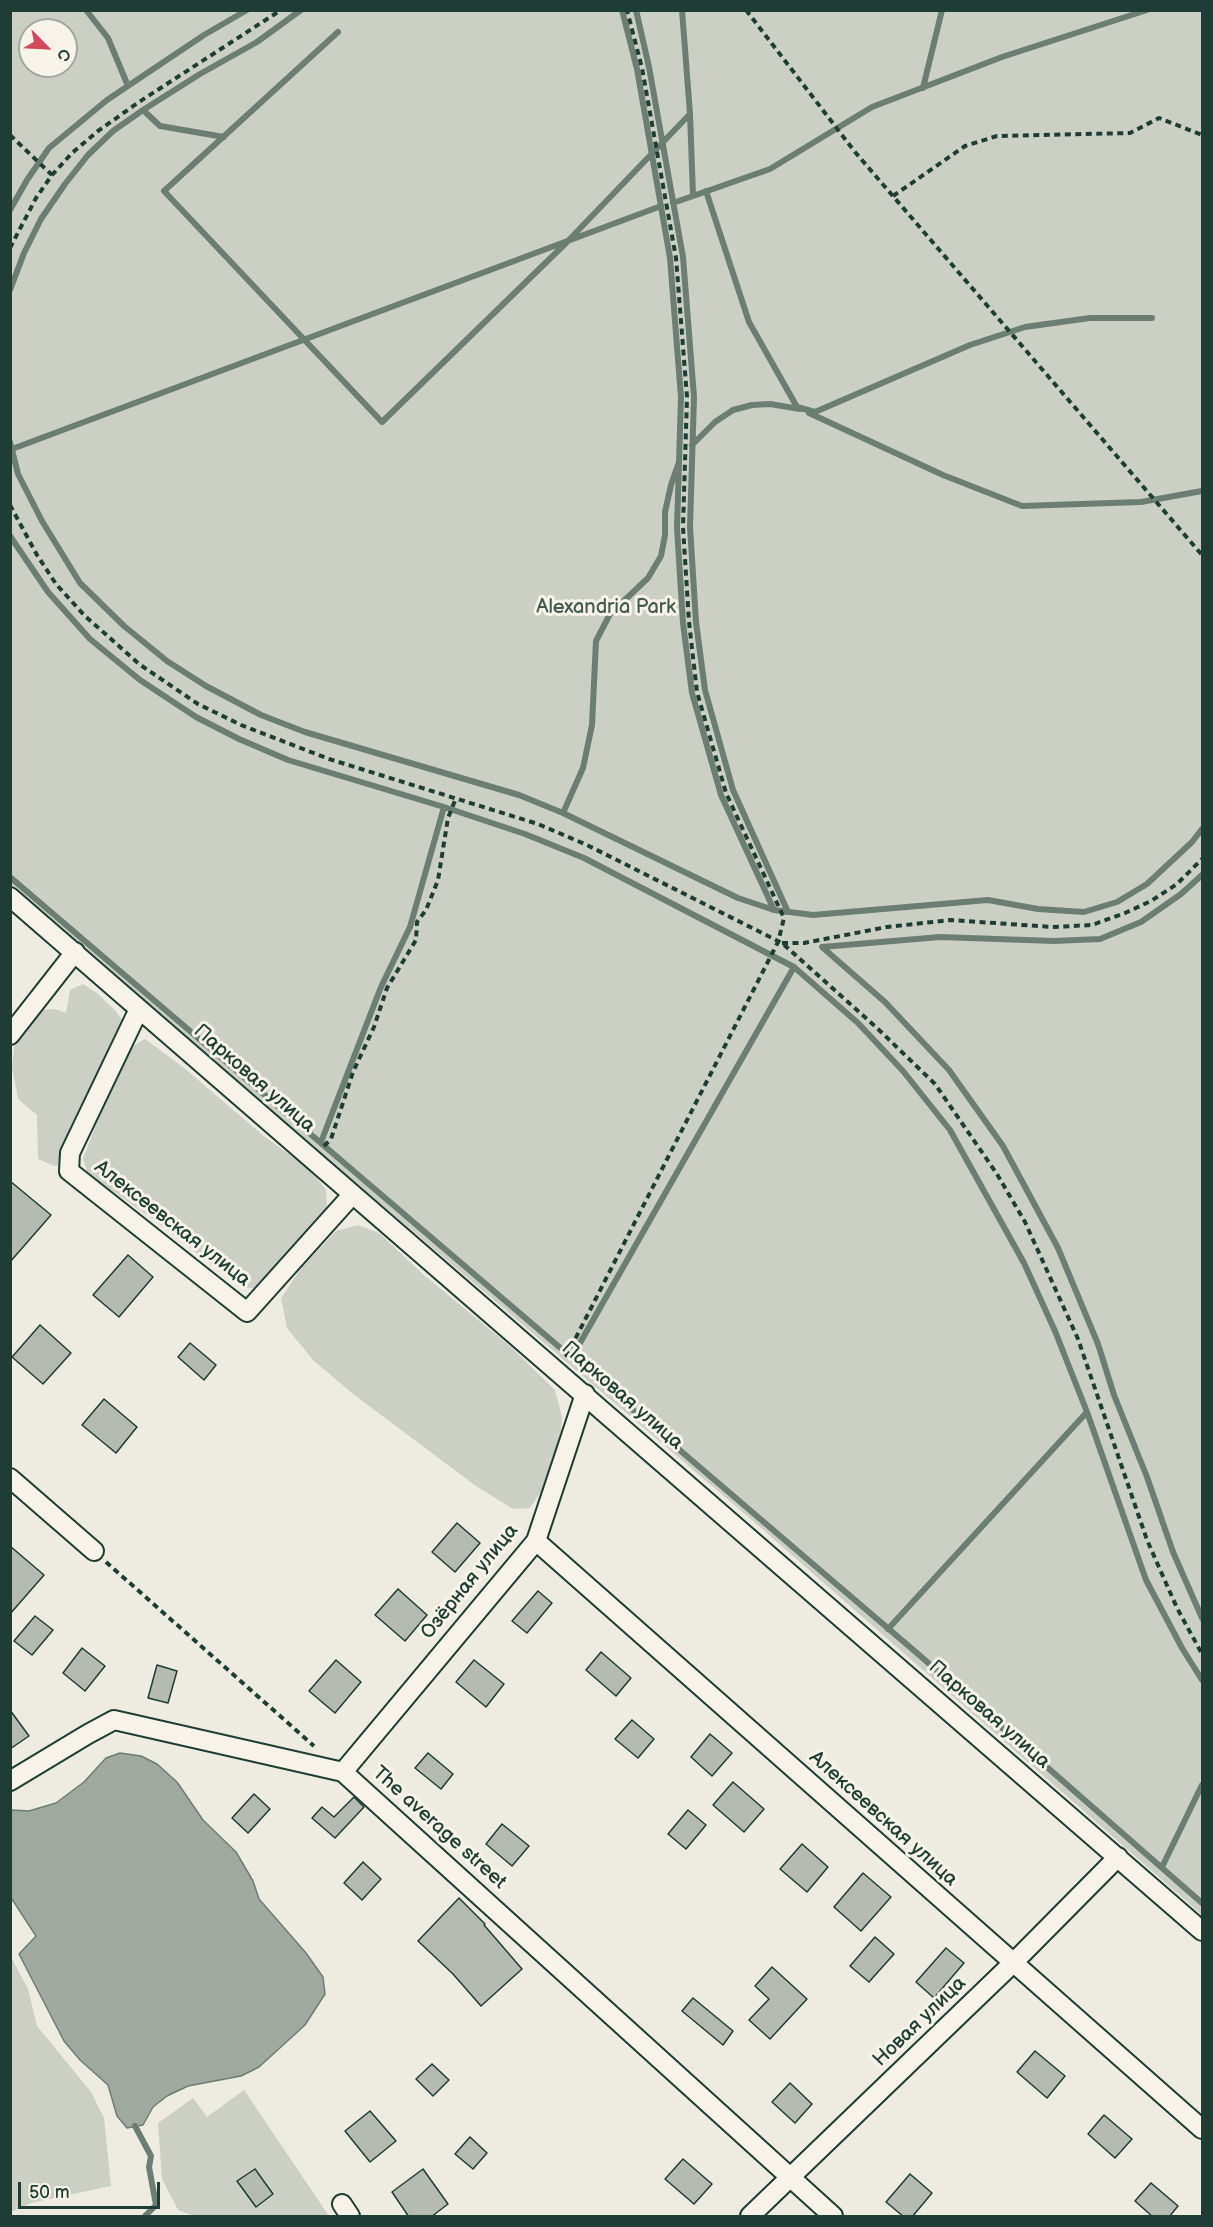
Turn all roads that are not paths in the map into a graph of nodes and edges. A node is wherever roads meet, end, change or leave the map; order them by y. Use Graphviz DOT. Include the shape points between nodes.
graph roads {
  1 [pos="10,897"];
  2 [pos="75,952"];
  3 [pos="139,1009"];
  4 [pos="10,1035"];
  5 [pos="352,1195"];
  6 [pos="585,1394"];
  7 [pos="10,1478"];
  8 [pos="536,1541"];
  9 [pos="94,1551"];
  10 [pos="343,1772"];
  11 [pos="10,1780"];
  12 [pos="1118,1857"];
  13 [pos="1203,1931"];
  14 [pos="1013,1963"];
  15 [pos="1203,2129"];
  16 [pos="790,2180"];
  17 [pos="750,2217"];
  18 [pos="833,2217"];
  1 -- 2 [label="street, Парковая улица"];
  2 -- 3 [label="street, Парковая улица"];
  2 -- 4 [label="street"];
  3 -- 5 [label="street, Парковая улица"];
  3 -- 5 [label="street, Алексеевская улица" via="70,1153 69,1171 247,1312"];
  5 -- 6 [label="street, Парковая улица"];
  6 -- 8 [label="street, Озёрная улица"];
  6 -- 12 [label="street, Парковая улица"];
  7 -- 9 [label="street"];
  8 -- 10 [label="street, Озёрная улица"];
  8 -- 14 [label="street, Алексеевская улица"];
  10 -- 11 [label="street" via="114,1720"];
  10 -- 16 [label="street, The average street"];
  12 -- 13 [label="street, Парковая улица"];
  12 -- 14 [label="street, Новая улица"];
  14 -- 15 [label="street, Алексеевская улица"];
  14 -- 16 [label="street, Новая улица"];
  16 -- 17 [label="street, Новая улица"];
  16 -- 18 [label="street, The average street"];
}
